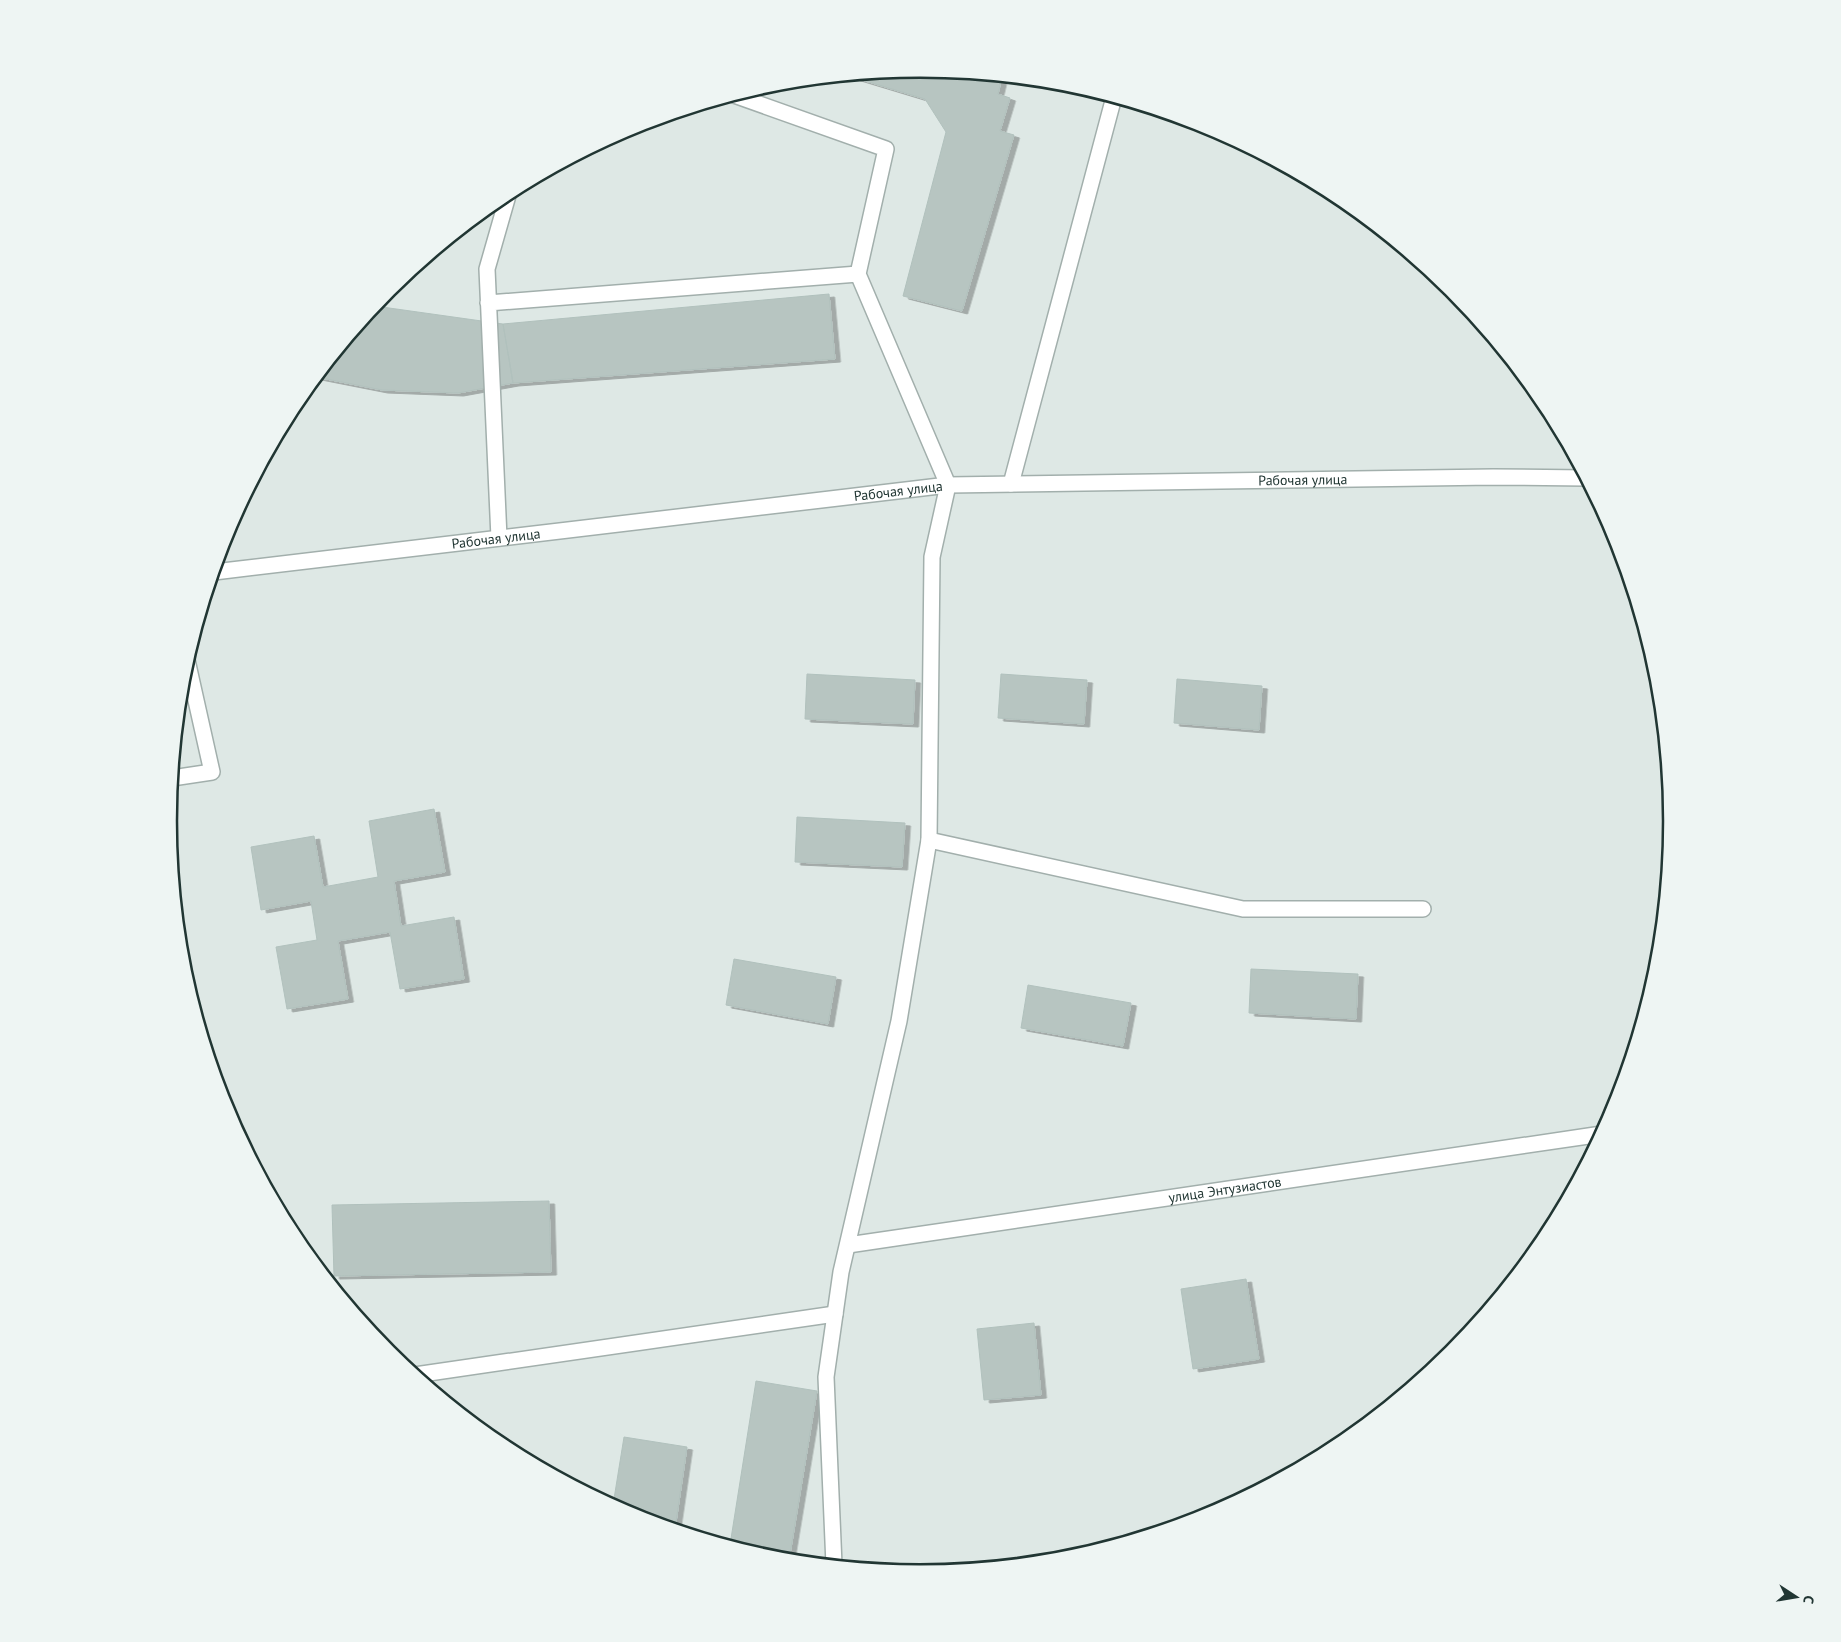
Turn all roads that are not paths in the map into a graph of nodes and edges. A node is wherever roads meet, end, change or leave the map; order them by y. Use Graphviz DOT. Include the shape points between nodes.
graph roads {
  1 [pos="745,99"];
  2 [pos="1112,103"];
  3 [pos="506,204"];
  4 [pos="858,274"];
  5 [pos="488,303"];
  6 [pos="1579,478"];
  7 [pos="1011,484"];
  8 [pos="948,485"];
  9 [pos="499,538"];
  10 [pos="220,571"];
  11 [pos="191,677"];
  12 [pos="179,777"];
  13 [pos="929,840"];
  14 [pos="1423,909"];
  15 [pos="1594,1135"];
  16 [pos="848,1244"];
  17 [pos="836,1314"];
  18 [pos="423,1374"];
  19 [pos="834,1559"];
  1 -- 4 [label="street" via="886,149"];
  2 -- 7 [label="street"];
  3 -- 5 [label="street" via="487,269"];
  4 -- 5 [label="street"];
  4 -- 8 [label="street"];
  5 -- 9 [label="street"];
  6 -- 7 [label="street, Рабочая улица"];
  7 -- 8 [label="street, Рабочая улица"];
  8 -- 9 [label="street, Рабочая улица"];
  8 -- 13 [label="street" via="932,556"];
  9 -- 10 [label="street, Рабочая улица"];
  11 -- 12 [label="street" via="212,772"];
  13 -- 14 [label="street" via="1243,909"];
  13 -- 16 [label="street" via="899,1021"];
  15 -- 16 [label="street, улица Энтузиастов"];
  16 -- 17 [label="street"];
  17 -- 18 [label="street"];
  17 -- 19 [label="street" via="826,1376"];
}
